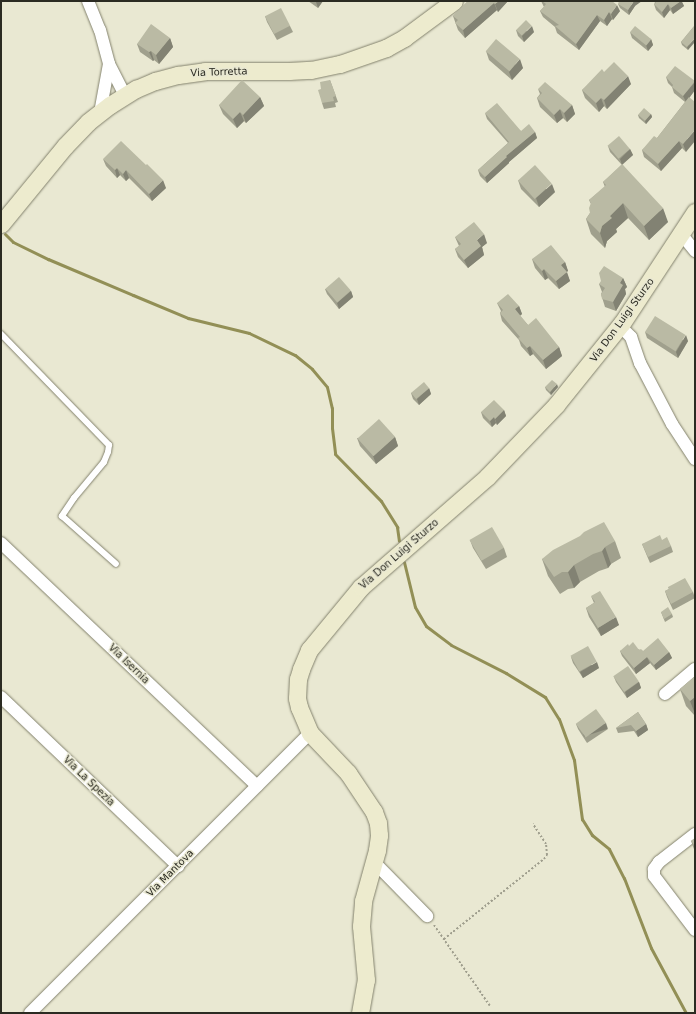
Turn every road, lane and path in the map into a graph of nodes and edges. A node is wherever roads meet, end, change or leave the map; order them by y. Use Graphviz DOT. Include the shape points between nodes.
graph roads {
  1 [pos="88,1"];
  2 [pos="454,1"];
  3 [pos="108,64"];
  4 [pos="125,96"];
  5 [pos="100,113"];
  6 [pos="695,212"];
  7 [pos="1,224"];
  8 [pos="682,235"];
  9 [pos="695,251"];
  10 [pos="620,326"];
  11 [pos="1,334"];
  12 [pos="695,459"];
  13 [pos="1,543"];
  14 [pos="116,564"];
  15 [pos="695,669"];
  16 [pos="665,694"];
  17 [pos="1,697"];
  18 [pos="310,733"];
  19 [pos="257,786"];
  20 [pos="533,824"];
  21 [pos="695,834"];
  22 [pos="374,862"];
  23 [pos="178,866"];
  24 [pos="427,916"];
  25 [pos="695,930"];
  26 [pos="444,939"];
  27 [pos="490,1006"];
  28 [pos="30,1013"];
  29 [pos="360,1013"];
  1 -- 3 [label="street" via="100,30"];
  2 -- 4 [label="street, Via Torretta" via="404,38 386,48 340,64 311,70 191,73 155,81"];
  3 -- 4 [label="street"];
  3 -- 5 [label="street"];
  4 -- 5 [label="street, Via Torretta"];
  5 -- 7 [label="street, Via Torretta" via="65,146"];
  6 -- 8 [label="street, Via Don Luigi Sturzo"];
  8 -- 9 [label="street"];
  8 -- 10 [label="street, Via Don Luigi Sturzo"];
  10 -- 12 [label="street" via="631,337 640,364 672,424"];
  10 -- 18 [label="street, Via Don Luigi Sturzo" via="556,405 487,477 361,586 309,650 298,679 297,698"];
  11 -- 14 [label="lane" via="109,445 104,462 62,516"];
  13 -- 19 [label="street, Via Isernia"];
  15 -- 16 [label="street"];
  17 -- 23 [label="street, Via La Spezia"];
  18 -- 19 [label="street, Via Mantova"];
  18 -- 22 [label="street, Via Don Luigi Sturzo" via="348,772 374,812 379,835"];
  19 -- 23 [label="street, Via Mantova"];
  20 -- 26 [label="path" via="546,844 547,855 544,859"];
  21 -- 25 [label="street" via="659,862 654,869 654,876"];
  22 -- 24 [label="street"];
  22 -- 29 [label="street, Via Don Luigi Sturzo" via="363,901 361,926 366,980"];
  23 -- 28 [label="street, Via Mantova"];
  24 -- 26 [label="path"];
  26 -- 27 [label="path"];
}
